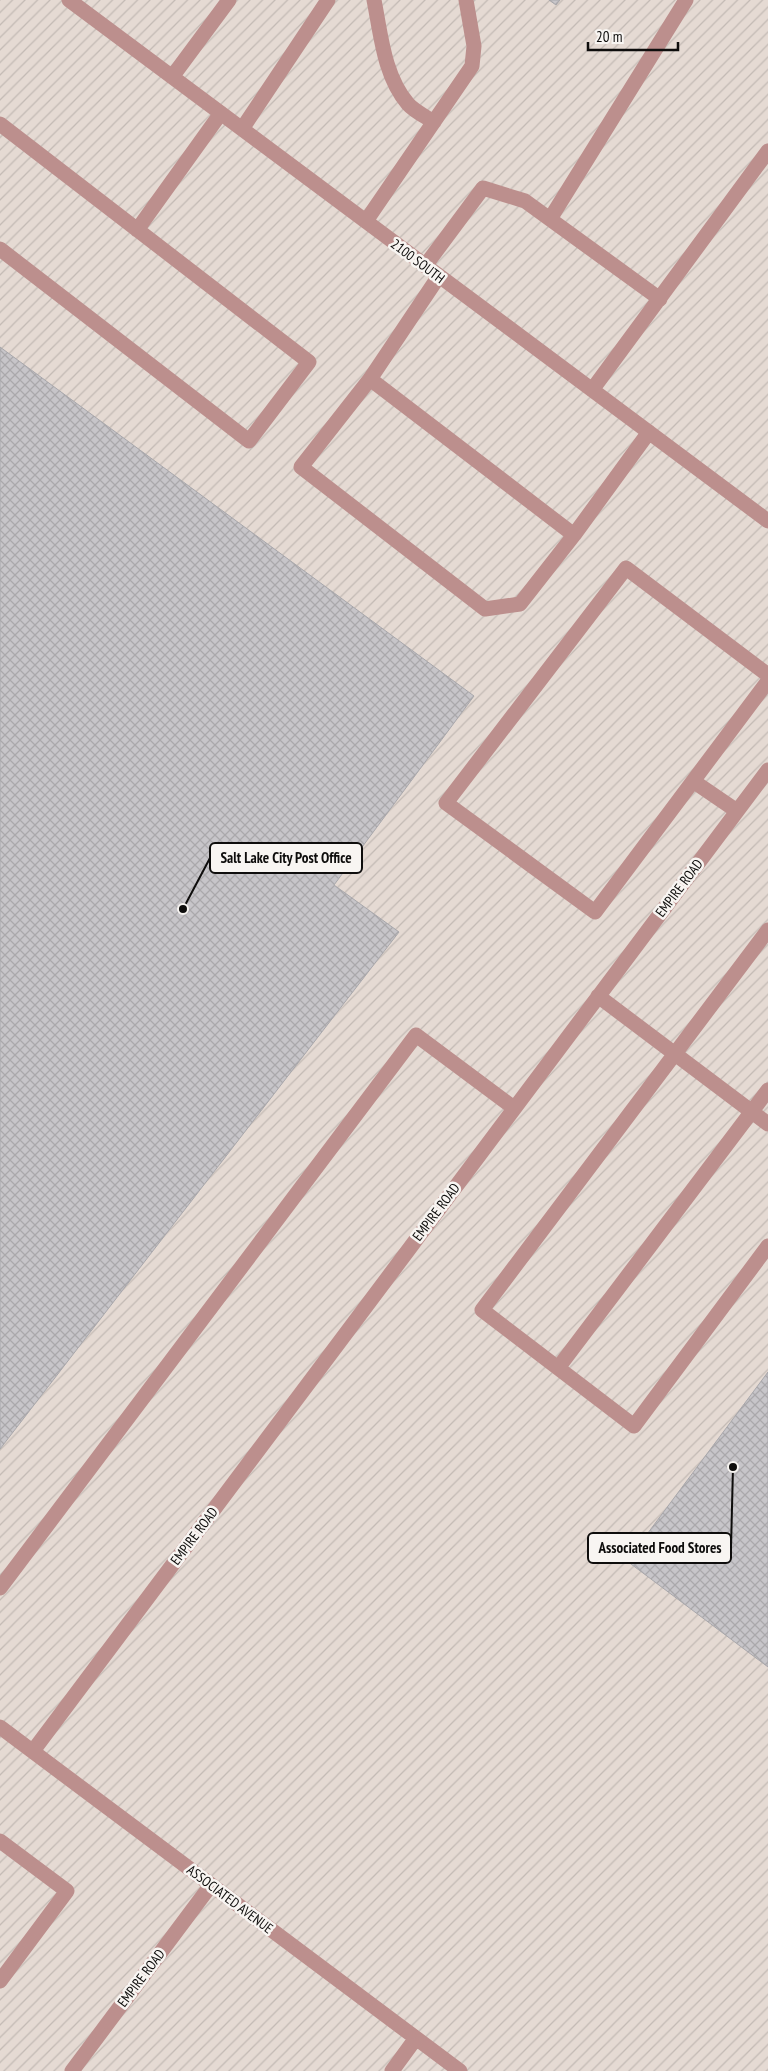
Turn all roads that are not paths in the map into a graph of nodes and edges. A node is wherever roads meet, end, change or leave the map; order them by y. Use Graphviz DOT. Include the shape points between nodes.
graph roads {
  1 [pos="70,0"];
  2 [pos="229,0"];
  3 [pos="328,0"];
  4 [pos="374,0"];
  5 [pos="466,0"];
  6 [pos="686,0"];
  7 [pos="172,77"];
  8 [pos="221,113"];
  9 [pos="434,122"];
  10 [pos="0,124"];
  11 [pos="242,129"];
  12 [pos="768,151"];
  13 [pos="550,219"];
  14 [pos="366,222"];
  15 [pos="137,230"];
  16 [pos="0,249"];
  17 [pos="425,266"];
  18 [pos="439,276"];
  19 [pos="660,299"];
  20 [pos="370,379"];
  21 [pos="592,390"];
  22 [pos="649,432"];
  23 [pos="768,521"];
  24 [pos="574,535"];
  25 [pos="768,675"];
  26 [pos="768,681"];
  27 [pos="768,770"];
  28 [pos="693,781"];
  29 [pos="737,811"];
  30 [pos="768,930"];
  31 [pos="598,996"];
  32 [pos="675,1054"];
  33 [pos="768,1090"];
  34 [pos="514,1108"];
  35 [pos="752,1111"];
  36 [pos="768,1124"];
  37 [pos="768,1246"];
  38 [pos="558,1368"];
  39 [pos="0,1588"];
  40 [pos="0,1727"];
  41 [pos="33,1751"];
  42 [pos="0,1840"];
  43 [pos="211,1885"];
  44 [pos="0,1981"];
  45 [pos="416,2038"];
  46 [pos="72,2071"];
  47 [pos="392,2071"];
  48 [pos="460,2071"];
  1 -- 7 [label="street, 2100 SOUTH"];
  2 -- 7 [label="street"];
  3 -- 11 [label="street"];
  4 -- 9 [label="street" via="388,66 397,88 409,105"];
  5 -- 9 [label="street" via="474,46 472,66"];
  6 -- 13 [label="street"];
  7 -- 8 [label="street, 2100 SOUTH"];
  8 -- 11 [label="street, 2100 SOUTH"];
  8 -- 15 [label="street"];
  9 -- 14 [label="street"];
  10 -- 15 [label="street"];
  11 -- 14 [label="street, 2100 SOUTH"];
  12 -- 19 [label="street"];
  13 -- 17 [label="street" via="526,201 483,188"];
  13 -- 19 [label="street"];
  14 -- 17 [label="street, 2100 SOUTH"];
  15 -- 16 [label="street" via="309,362 249,440"];
  17 -- 18 [label="street, 2100 SOUTH"];
  18 -- 20 [label="street"];
  18 -- 21 [label="street, 2100 SOUTH"];
  19 -- 21 [label="street"];
  20 -- 24 [label="street"];
  20 -- 24 [label="street" via="301,467 485,609 520,604"];
  21 -- 22 [label="street, 2100 SOUTH"];
  22 -- 23 [label="street, 2100 SOUTH"];
  22 -- 24 [label="street"];
  25 -- 28 [label="street" via="626,568 446,803 595,912"];
  26 -- 28 [label="street"];
  27 -- 29 [label="street, EMPIRE ROAD"];
  28 -- 29 [label="street"];
  29 -- 31 [label="street, EMPIRE ROAD"];
  30 -- 32 [label="street"];
  31 -- 32 [label="street"];
  31 -- 34 [label="street, EMPIRE ROAD"];
  32 -- 35 [label="street"];
  32 -- 38 [label="street" via="482,1310"];
  33 -- 35 [label="street"];
  34 -- 39 [label="street" via="416,1035"];
  34 -- 41 [label="street, EMPIRE ROAD"];
  35 -- 36 [label="street"];
  35 -- 38 [label="street"];
  37 -- 38 [label="street" via="634,1426"];
  40 -- 41 [label="street, ASSOCIATED AVENUE"];
  41 -- 43 [label="street, ASSOCIATED AVENUE"];
  42 -- 44 [label="street" via="67,1891"];
  43 -- 45 [label="street, ASSOCIATED AVENUE"];
  43 -- 46 [label="street, EMPIRE ROAD"];
  45 -- 47 [label="street"];
  45 -- 48 [label="street, ASSOCIATED AVENUE"];
}
